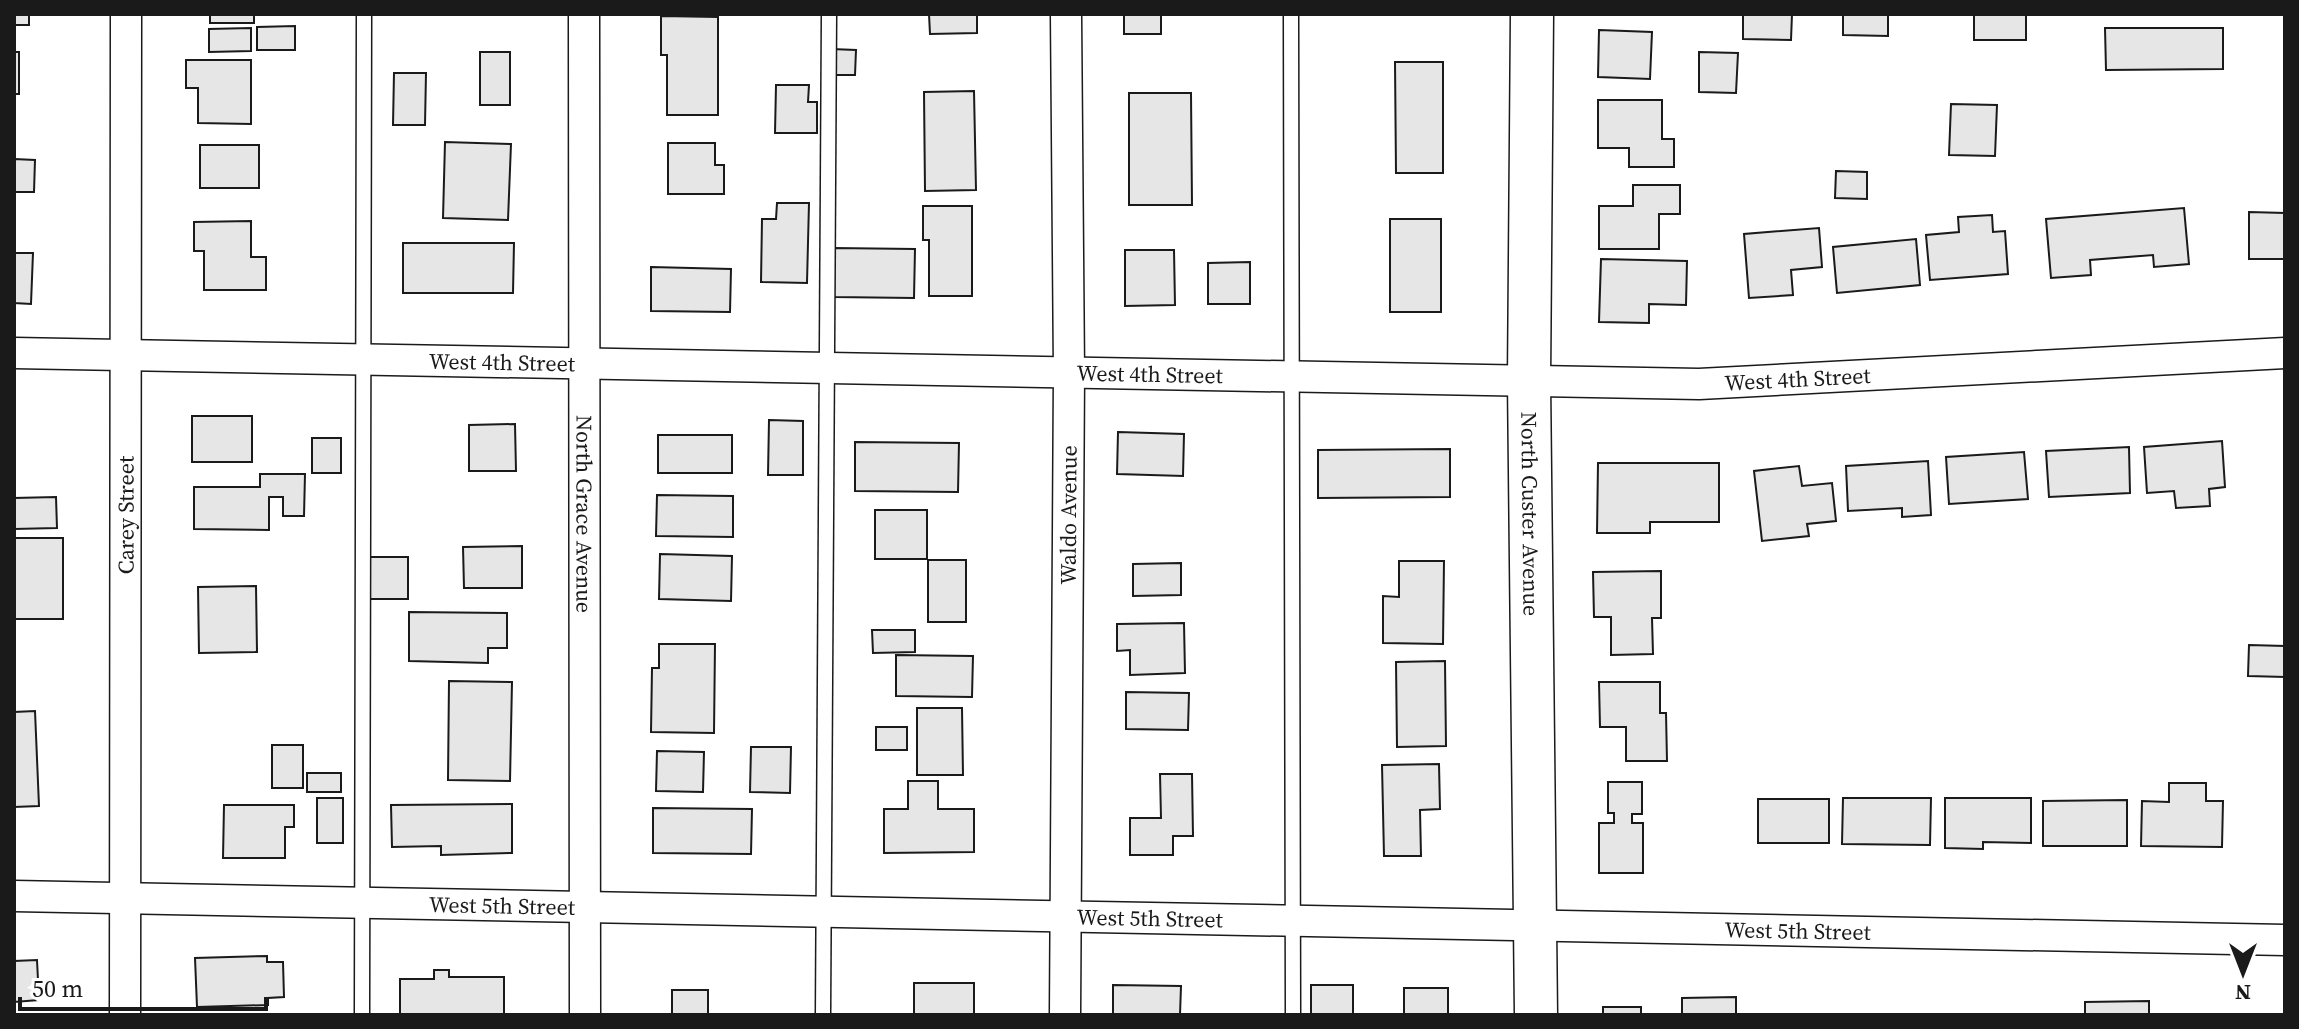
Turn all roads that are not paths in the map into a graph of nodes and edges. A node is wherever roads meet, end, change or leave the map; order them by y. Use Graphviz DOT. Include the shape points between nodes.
graph roads {
  1 [pos="126,14"];
  2 [pos="364,14"];
  3 [pos="584,14"];
  4 [pos="829,14"];
  5 [pos="1066,14"];
  6 [pos="1291,14"];
  7 [pos="1532,14"];
  8 [pos="14,353"];
  9 [pos="2285,353"];
  10 [pos="125,354"];
  11 [pos="363,357"];
  12 [pos="583,362"];
  13 [pos="827,367"];
  14 [pos="1069,373"];
  15 [pos="1291,377"];
  16 [pos="1529,381"];
  17 [pos="14,896"];
  18 [pos="125,897"];
  19 [pos="363,901"];
  20 [pos="585,905"];
  21 [pos="824,911"];
  22 [pos="1065,916"];
  23 [pos="1293,921"];
  24 [pos="1536,926"];
  25 [pos="2285,940"];
  26 [pos="125,1015"];
  27 [pos="362,1015"];
  28 [pos="585,1015"];
  29 [pos="823,1015"];
  30 [pos="1065,1015"];
  31 [pos="1293,1015"];
  32 [pos="1536,1015"];
  1 -- 10 [label="street, Carey Street"];
  2 -- 11 [label="lane"];
  3 -- 12 [label="street, North Grace Avenue"];
  4 -- 13 [label="lane"];
  5 -- 14 [label="street, Waldo Avenue"];
  6 -- 15 [label="lane"];
  7 -- 16 [label="street, North Custer Avenue"];
  8 -- 10 [label="street, West 4th Street"];
  9 -- 16 [label="street, West 4th Street" via="1782,382"];
  10 -- 11 [label="street, West 4th Street"];
  10 -- 18 [label="street, Carey Street"];
  11 -- 12 [label="street, West 4th Street"];
  11 -- 19 [label="lane"];
  12 -- 13 [label="street, West 4th Street"];
  12 -- 20 [label="street, North Grace Avenue"];
  13 -- 14 [label="street, West 4th Street"];
  13 -- 21 [label="lane"];
  14 -- 15 [label="street, West 4th Street"];
  14 -- 22 [label="street, Waldo Avenue"];
  15 -- 16 [label="street, West 4th Street"];
  15 -- 23 [label="lane"];
  16 -- 24 [label="street, North Custer Avenue"];
  17 -- 18 [label="street, West 5th Street"];
  18 -- 19 [label="street, West 5th Street"];
  18 -- 26 [label="street, Carey Street"];
  19 -- 20 [label="street, West 5th Street"];
  19 -- 27 [label="lane"];
  20 -- 21 [label="street, West 5th Street"];
  20 -- 28 [label="street, North Grace Avenue"];
  21 -- 22 [label="street, West 5th Street"];
  21 -- 29 [label="lane"];
  22 -- 23 [label="street, West 5th Street"];
  22 -- 30 [label="street, Waldo Avenue"];
  23 -- 24 [label="street, West 5th Street"];
  23 -- 31 [label="lane"];
  24 -- 25 [label="street, West 5th Street"];
  24 -- 32 [label="street, North Custer Avenue"];
}
